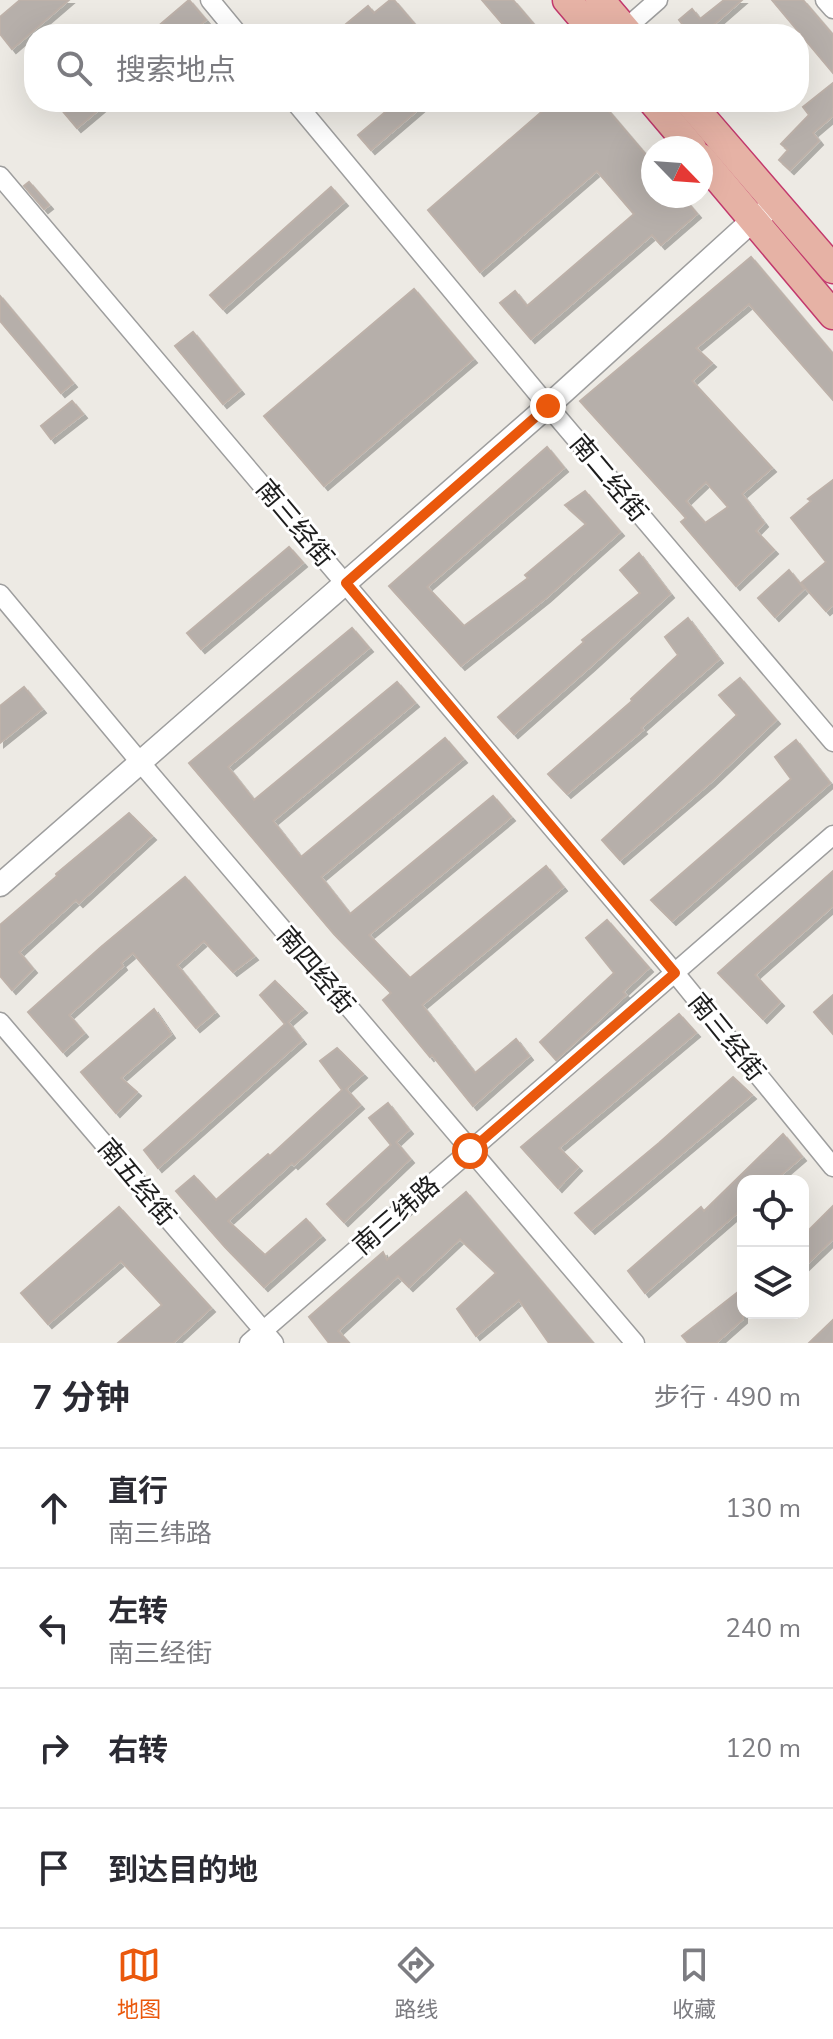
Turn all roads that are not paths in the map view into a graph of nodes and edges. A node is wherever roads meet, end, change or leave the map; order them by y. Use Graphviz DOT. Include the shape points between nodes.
graph roads {
  1 [pos="210,0"];
  2 [pos="567,0"];
  3 [pos="600,0"];
  4 [pos="658,0"];
  5 [pos="825,0"];
  6 [pos="833,9"];
  7 [pos="230,24"];
  8 [pos="587,24"];
  9 [pos="621,24"];
  10 [pos="634,24"];
  11 [pos="303,112"];
  12 [pos="661,112"];
  13 [pos="698,112"];
  14 [pos="682,136"];
  15 [pos="713,169"];
  16 [pos="0,176"];
  17 [pos="762,214"];
  18 [pos="833,269"];
  19 [pos="833,315"];
  20 [pos="548,406"];
  21 [pos="346,583"];
  22 [pos="0,594"];
  23 [pos="833,742"];
  24 [pos="140,762"];
  25 [pos="833,835"];
  26 [pos="0,885"];
  27 [pos="675,973"];
  28 [pos="0,1022"];
  29 [pos="470,1151"];
  30 [pos="833,1167"];
  31 [pos="262,1339"];
  32 [pos="635,1343"];
  1 -- 7 [label="street"];
  2 -- 8 [label="highway"];
  3 -- 9 [label="highway"];
  4 -- 10 [label="street"];
  5 -- 6 [label="street"];
  11 -- 20 [label="street, 南二经街"];
  12 -- 14 [label="highway"];
  13 -- 18 [label="highway"];
  15 -- 17 [label="highway"];
  16 -- 21 [label="street, 南三经街"];
  17 -- 19 [label="highway"];
  17 -- 20 [label="street"];
  20 -- 21 [label="street"];
  20 -- 23 [label="street, 南二经街"];
  21 -- 24 [label="street"];
  21 -- 27 [label="street, 南三经街"];
  22 -- 24 [label="street, 南四经街"];
  24 -- 26 [label="street"];
  24 -- 29 [label="street, 南四经街"];
  25 -- 27 [label="street, 南三纬路"];
  27 -- 29 [label="street, 南三纬路"];
  27 -- 30 [label="street, 南三经街"];
  28 -- 31 [label="street, 南五经街"];
  29 -- 31 [label="street, 南三纬路"];
  29 -- 32 [label="street, 南四经街"];
}
